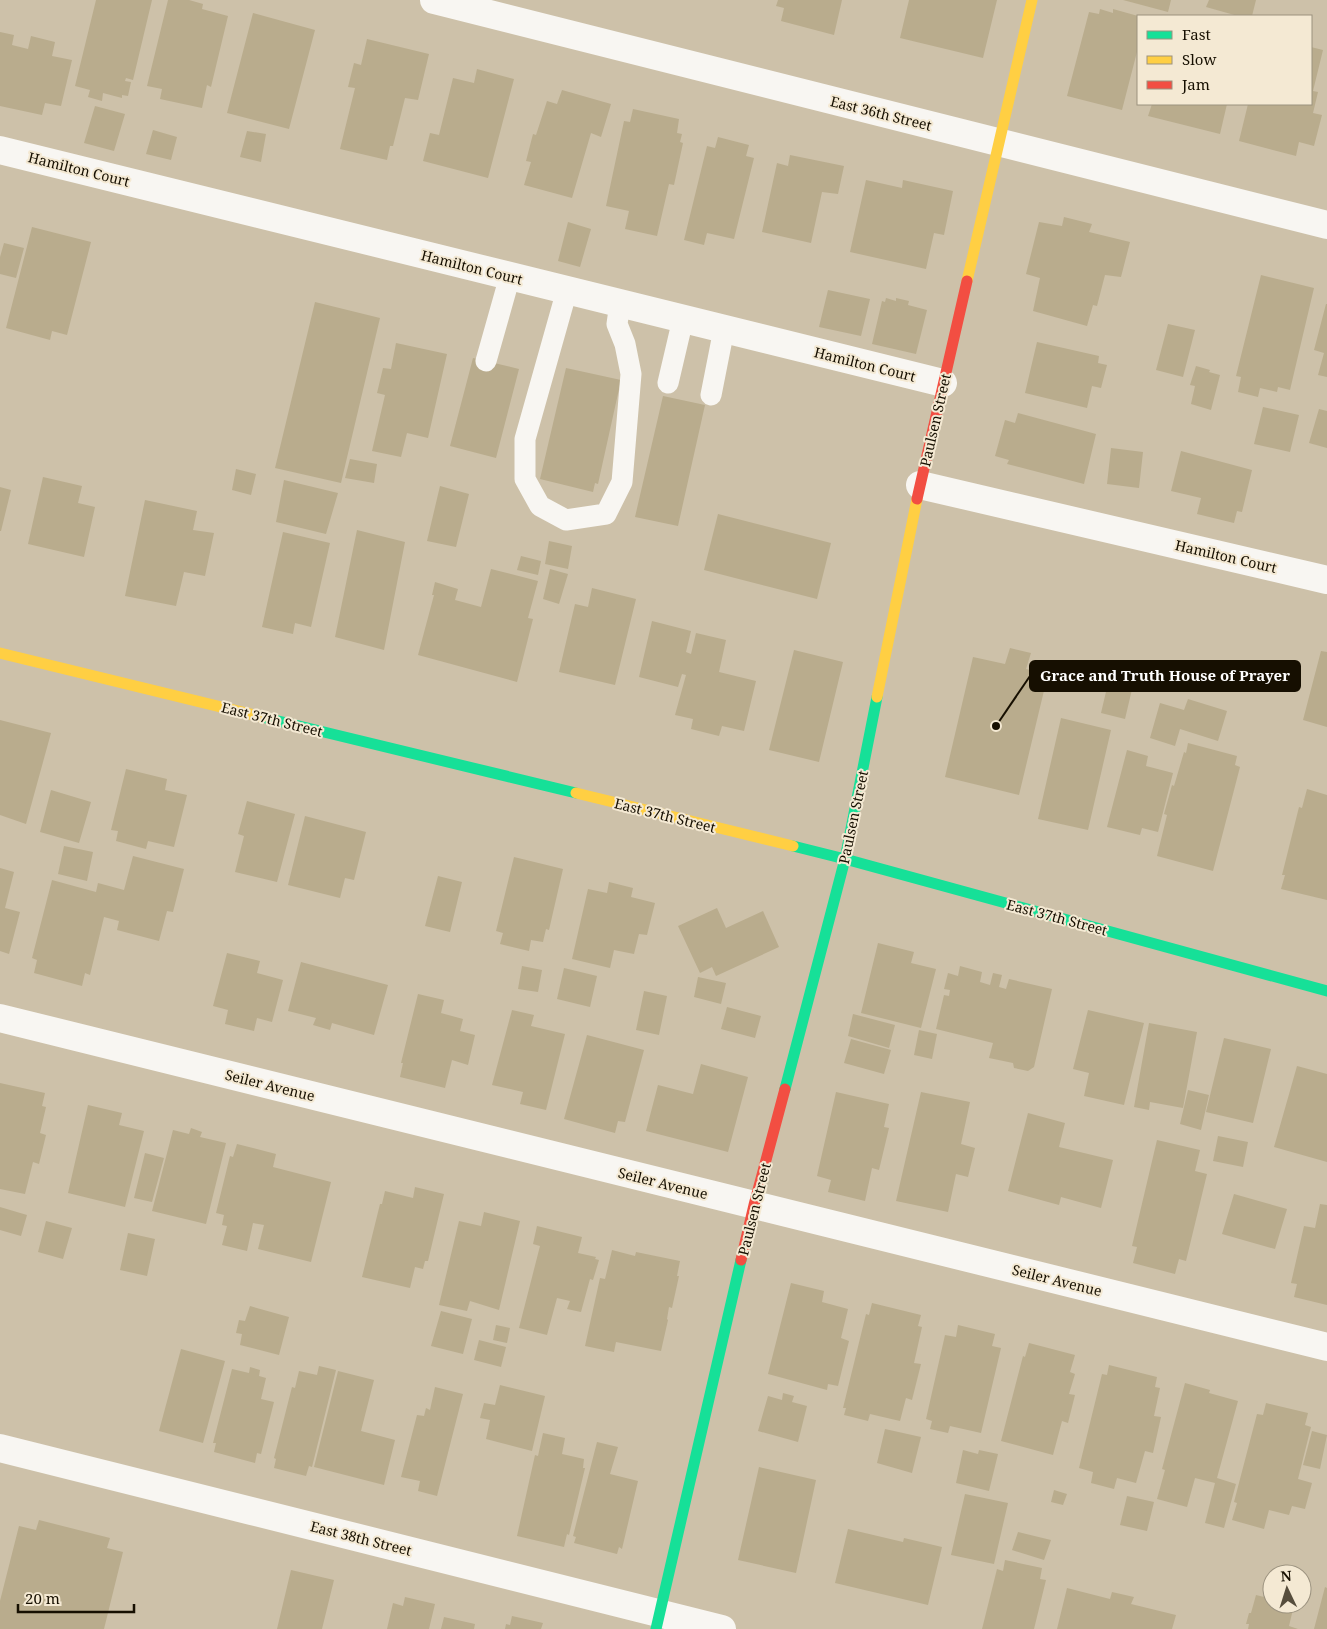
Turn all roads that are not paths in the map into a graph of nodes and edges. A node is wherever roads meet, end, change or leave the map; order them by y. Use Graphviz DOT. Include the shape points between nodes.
graph roads {
  1 [pos="434,0"];
  2 [pos="1032,0"];
  3 [pos="998,142"];
  4 [pos="0,150"];
  5 [pos="1327,225"];
  6 [pos="510,276"];
  7 [pos="566,290"];
  8 [pos="620,303"];
  9 [pos="683,319"];
  10 [pos="724,329"];
  11 [pos="486,360"];
  12 [pos="668,383"];
  13 [pos="943,384"];
  14 [pos="711,394"];
  15 [pos="920,484"];
  16 [pos="1327,580"];
  17 [pos="0,653"];
  18 [pos="844,859"];
  19 [pos="1327,991"];
  20 [pos="0,1018"];
  21 [pos="754,1205"];
  22 [pos="1327,1347"];
  23 [pos="0,1448"];
  24 [pos="658,1621"];
  25 [pos="722,1629"];
  1 -- 3 [label="street, East 36th Street"];
  2 -- 3 [label="street, Paulsen Street"];
  3 -- 5 [label="street, East 36th Street"];
  3 -- 13 [label="street, Paulsen Street"];
  4 -- 6 [label="street, Hamilton Court"];
  6 -- 7 [label="street, Hamilton Court"];
  6 -- 11 [label="lane"];
  7 -- 8 [label="street, Hamilton Court"];
  7 -- 8 [label="lane" via="525,439 525,479 540,506 566,520 606,514 622,482 631,374 617,324"];
  8 -- 9 [label="street, Hamilton Court"];
  9 -- 10 [label="street, Hamilton Court"];
  9 -- 12 [label="lane"];
  10 -- 13 [label="street, Hamilton Court"];
  10 -- 14 [label="lane"];
  13 -- 15 [label="street, Paulsen Street"];
  15 -- 16 [label="street, Hamilton Court"];
  15 -- 18 [label="street, Paulsen Street"];
  17 -- 18 [label="street, East 37th Street"];
  18 -- 19 [label="street, East 37th Street"];
  18 -- 21 [label="street, Paulsen Street"];
  20 -- 21 [label="street, Seiler Avenue"];
  21 -- 22 [label="street, Seiler Avenue"];
  21 -- 24 [label="street, Paulsen Street"];
  23 -- 24 [label="street, East 38th Street"];
  24 -- 25 [label="street, East 38th Street"];
}
